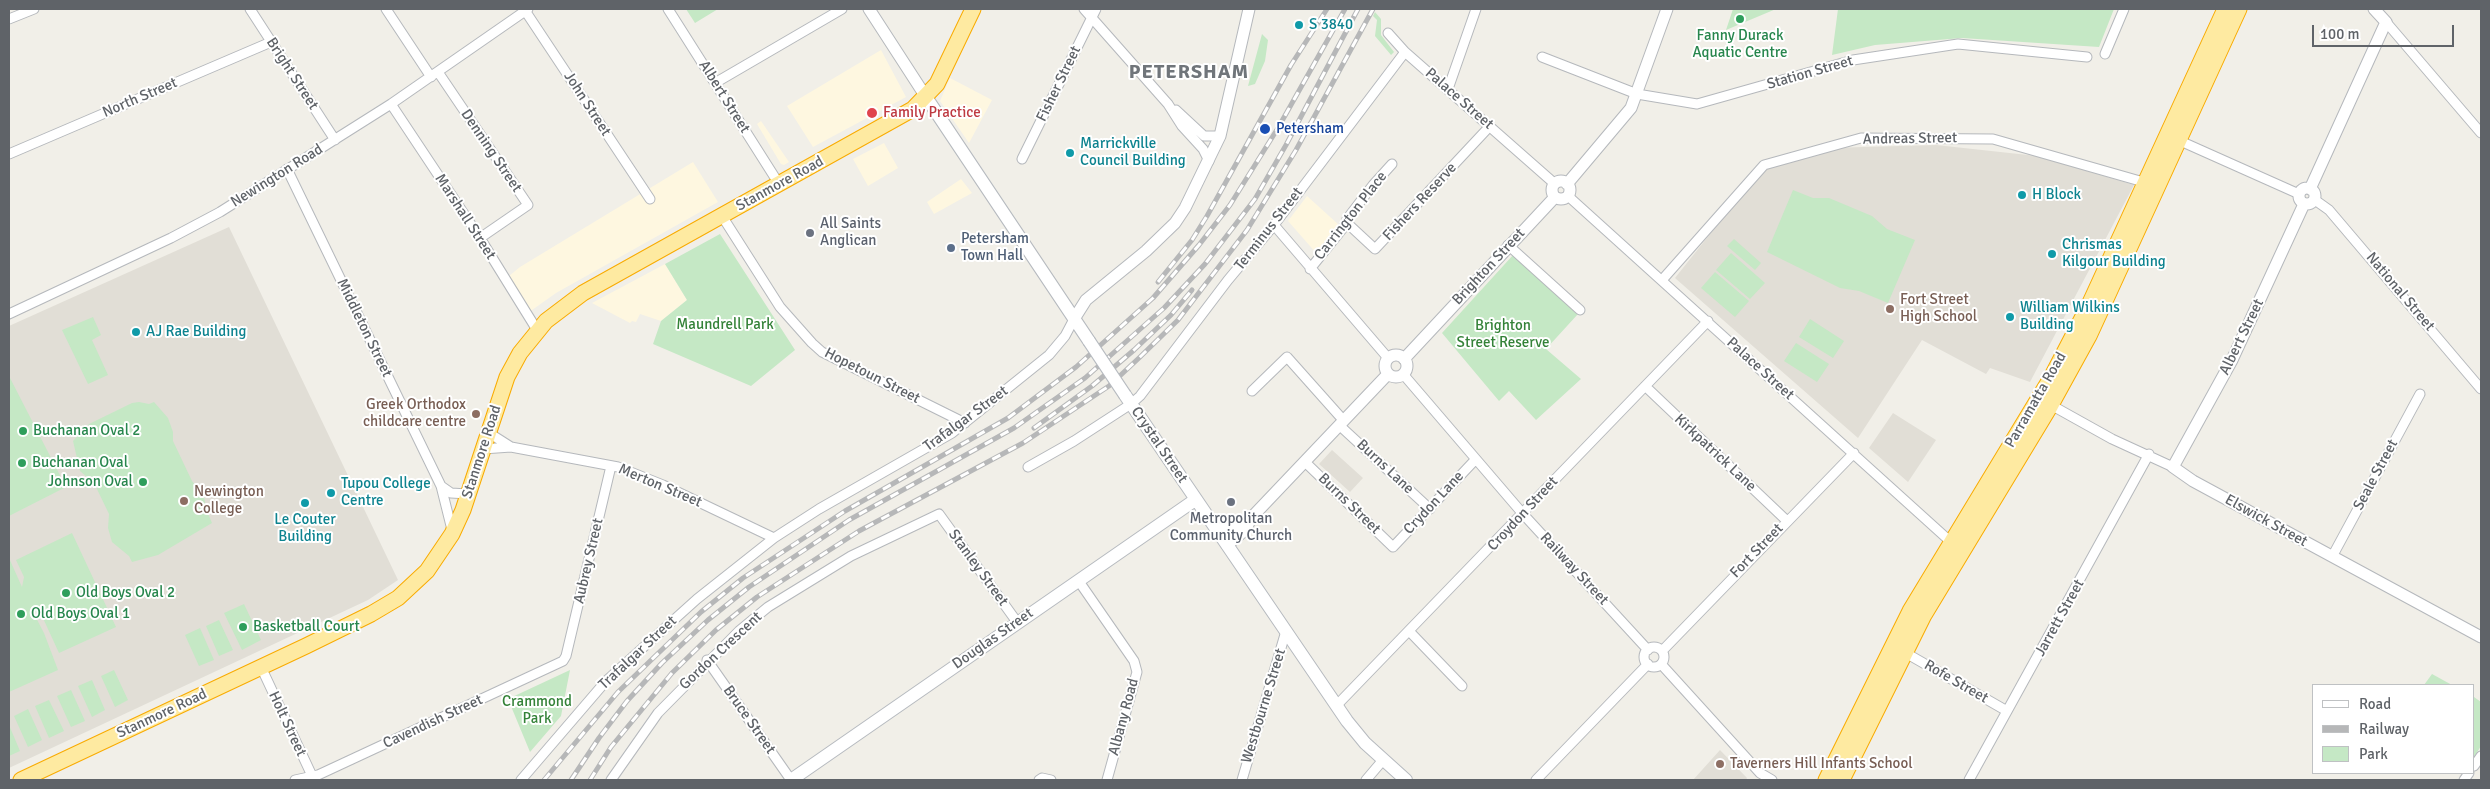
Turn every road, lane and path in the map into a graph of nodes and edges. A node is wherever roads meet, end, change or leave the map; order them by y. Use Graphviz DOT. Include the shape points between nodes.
graph roads {
  1 [pos="34,9"];
  2 [pos="250,9"];
  3 [pos="386,9"];
  4 [pos="526,9"];
  5 [pos="668,9"];
  6 [pos="842,9"];
  7 [pos="869,9"];
  8 [pos="973,9"];
  9 [pos="1084,9"];
  10 [pos="1096,9"];
  11 [pos="1249,9"];
  12 [pos="1476,9"];
  13 [pos="1667,9"];
  14 [pos="2124,9"];
  15 [pos="2225,9"];
  16 [pos="2239,9"];
  17 [pos="2374,9"];
  18 [pos="1092,18"];
  19 [pos="9,19"];
  20 [pos="2386,22"];
  21 [pos="1388,33"];
  22 [pos="271,42"];
  23 [pos="1405,52"];
  24 [pos="2105,54"];
  25 [pos="1542,57"];
  26 [pos="2087,57"];
  27 [pos="434,75"];
  28 [pos="715,83"];
  29 [pos="1448,89"];
  30 [pos="1637,94"];
  31 [pos="926,97"];
  32 [pos="391,104"];
  33 [pos="1168,104"];
  34 [pos="1490,126"];
  35 [pos="2481,133"];
  36 [pos="1220,136"];
  37 [pos="335,140"];
  38 [pos="2178,140"];
  39 [pos="9,154"];
  40 [pos="1022,159"];
  41 [pos="1210,161"];
  42 [pos="1392,164"];
  43 [pos="287,170"];
  44 [pos="2147,183"];
  45 [pos="779,184"];
  46 [pos="1555,184"];
  47 [pos="1567,184"];
  48 [pos="1568,196"];
  49 [pos="1555,197"];
  50 [pos="2307,197"];
  51 [pos="650,200"];
  52 [pos="722,216"];
  53 [pos="1347,223"];
  54 [pos="1274,225"];
  55 [pos="480,238"];
  56 [pos="1508,245"];
  57 [pos="1310,269"];
  58 [pos="1662,280"];
  59 [pos="1580,310"];
  60 [pos="9,314"];
  61 [pos="1074,319"];
  62 [pos="1708,321"];
  63 [pos="537,330"];
  64 [pos="1388,358"];
  65 [pos="1404,360"];
  66 [pos="1388,374"];
  67 [pos="1403,374"];
  68 [pos="1644,386"];
  69 [pos="2481,388"];
  70 [pos="1252,391"];
  71 [pos="2420,394"];
  72 [pos="1128,400"];
  73 [pos="2050,405"];
  74 [pos="965,423"];
  75 [pos="1341,423"];
  76 [pos="489,433"];
  77 [pos="511,447"];
  78 [pos="483,449"];
  79 [pos="1854,453"];
  80 [pos="2149,454"];
  81 [pos="1475,460"];
  82 [pos="1304,462"];
  83 [pos="611,466"];
  84 [pos="1028,467"];
  85 [pos="2173,467"];
  86 [pos="441,486"];
  87 [pos="468,494"];
  88 [pos="1196,500"];
  89 [pos="1430,509"];
  90 [pos="939,514"];
  91 [pos="1523,514"];
  92 [pos="1252,517"];
  93 [pos="1786,520"];
  94 [pos="1216,529"];
  95 [pos="452,534"];
  96 [pos="774,538"];
  97 [pos="1952,543"];
  98 [pos="1227,545"];
  99 [pos="1393,547"];
  100 [pos="2332,555"];
  101 [pos="1078,580"];
  102 [pos="1018,622"];
  103 [pos="1286,632"];
  104 [pos="1410,632"];
  105 [pos="2481,637"];
  106 [pos="1648,650"];
  107 [pos="1662,651"];
  108 [pos="1904,652"];
  109 [pos="566,656"];
  110 [pos="707,660"];
  111 [pos="1648,664"];
  112 [pos="1661,664"];
  113 [pos="261,667"];
  114 [pos="1462,686"];
  115 [pos="1336,706"];
  116 [pos="2007,711"];
  117 [pos="1384,760"];
  118 [pos="313,778"];
  119 [pos="21,780"];
  120 [pos="295,780"];
  121 [pos="521,780"];
  122 [pos="611,780"];
  123 [pos="791,780"];
  124 [pos="1039,780"];
  125 [pos="1051,780"];
  126 [pos="1107,780"];
  127 [pos="1242,780"];
  128 [pos="1366,780"];
  129 [pos="1406,780"];
  130 [pos="1536,780"];
  131 [pos="1772,780"];
  132 [pos="1826,780"];
  133 [pos="1842,780"];
  134 [pos="1969,780"];
  1 -- 19 [label="street"];
  2 -- 22 [label="street, Bright Street"];
  3 -- 27 [label="street"];
  4 -- 27 [label="street, Newington Road"];
  4 -- 51 [label="street, John Street"];
  5 -- 28 [label="street, Albert Street"];
  6 -- 28 [label="street"];
  7 -- 31 [label="street"];
  8 -- 31 [label="highway, Stanmore Road" via="936,84"];
  9 -- 18 [label="street"];
  10 -- 18 [label="street, Fisher Street"];
  11 -- 36 [label="street, Trafalgar Street"];
  12 -- 29 [label="street"];
  13 -- 30 [label="street"];
  14 -- 24 [label="street"];
  15 -- 44 [label="highway, Parramatta Road"];
  16 -- 38 [label="highway, Parramatta Road"];
  17 -- 20 [label="street"];
  18 -- 33 [label="street"];
  18 -- 40 [label="street, Fisher Street"];
  20 -- 35 [label="street"];
  20 -- 50 [label="street, Albert Street"];
  21 -- 23 [label="street, Palace Street"];
  22 -- 37 [label="street, Bright Street"];
  22 -- 39 [label="street, North Street"];
  23 -- 29 [label="street, Palace Street"];
  23 -- 54 [label="street, Terminus Street"];
  25 -- 30 [label="street, Station Street"];
  26 -- 30 [label="street, Station Street" via="1958,44 1852,60 1697,104"];
  27 -- 32 [label="street, Newington Road"];
  27 -- 55 [label="street, Denning Street" via="528,205"];
  28 -- 45 [label="street, Albert Street"];
  29 -- 34 [label="street, Palace Street"];
  30 -- 47 [label="street" via="1631,108"];
  31 -- 45 [label="highway, Stanmore Road" via="913,109"];
  31 -- 61 [label="main road, Crystal Street"];
  32 -- 37 [label="street, Newington Road"];
  32 -- 55 [label="street, Marshall Street"];
  33 -- 36 [label="street" via="1204,136"];
  33 -- 41 [label="street"];
  34 -- 46 [label="street, Palace Street"];
  34 -- 53 [label="street, Fishers Reserve" via="1375,249"];
  36 -- 41 [label="street, Trafalgar Street"];
  37 -- 43 [label="street, Newington Road"];
  38 -- 50 [label="street, National Street"];
  38 -- 73 [label="highway, Parramatta Road" via="2089,336"];
  41 -- 61 [label="street, Trafalgar Street" via="1174,223 1136,260 1086,300"];
  42 -- 53 [label="street, Carrington Place" via="1372,185"];
  43 -- 60 [label="street, Newington Road" via="171,238"];
  43 -- 86 [label="street, Middleton Street"];
  44 -- 58 [label="street, Andreas Street" via="1993,139 1861,138 1764,166"];
  44 -- 97 [label="highway, Parramatta Road" via="2051,378"];
  45 -- 52 [label="highway, Stanmore Road"];
  46 -- 47 [label="street" via="1562,181"];
  46 -- 49 [label="street" via="1552,189"];
  47 -- 48 [label="street"];
  48 -- 49 [label="street" via="1563,199"];
  48 -- 58 [label="street, Palace Street"];
  49 -- 56 [label="street, Brighton Street"];
  50 -- 69 [label="street, National Street" via="2330,210"];
  50 -- 85 [label="street, Albert Street" via="2232,360"];
  52 -- 63 [label="highway, Stanmore Road" via="570,300"];
  52 -- 74 [label="street, Hopetoun Street" via="780,307 822,352"];
  53 -- 57 [label="street, Carrington Place"];
  54 -- 57 [label="street"];
  54 -- 72 [label="street, Terminus Street" via="1150,383"];
  55 -- 63 [label="street, Marshall Street"];
  56 -- 59 [label="street"];
  56 -- 65 [label="street, Brighton Street"];
  57 -- 64 [label="street"];
  58 -- 62 [label="street, Palace Street"];
  61 -- 72 [label="main road, Crystal Street, bridge"];
  61 -- 74 [label="street, Trafalgar Street" via="1054,351"];
  62 -- 68 [label="street, Croydon Street"];
  62 -- 79 [label="street, Palace Street"];
  63 -- 76 [label="highway, Stanmore Road" via="507,377"];
  64 -- 65 [label="street" via="1398,356"];
  64 -- 66 [label="street" via="1385,366"];
  65 -- 67 [label="street" via="1406,369"];
  66 -- 67 [label="street" via="1394,377"];
  66 -- 75 [label="street"];
  67 -- 81 [label="street, Railway Street"];
  68 -- 91 [label="street, Croydon Street"];
  68 -- 93 [label="street, Kirkpatrick Lane"];
  70 -- 75 [label="street, Burns Lane" via="1287,357"];
  71 -- 100 [label="street, Seale Street"];
  72 -- 84 [label="street, Terminus Street" via="1074,441"];
  72 -- 88 [label="main road, Crystal Street"];
  73 -- 80 [label="street, Elswick Street" via="2112,439"];
  73 -- 108 [label="highway, Parramatta Road"];
  74 -- 96 [label="street, Trafalgar Street" via="942,440 852,489"];
  75 -- 82 [label="street"];
  75 -- 89 [label="street, Burns Lane"];
  76 -- 77 [label="street, Merton Street"];
  76 -- 78 [label="highway, Stanmore Road"];
  77 -- 78 [label="street, Merton Street"];
  77 -- 83 [label="street, Merton Street"];
  78 -- 87 [label="highway, Stanmore Road"];
  79 -- 93 [label="street, Fort Street"];
  79 -- 97 [label="street, Palace Street"];
  80 -- 85 [label="street, Elswick Street"];
  80 -- 116 [label="street, Jarrett Street"];
  81 -- 89 [label="street, Crydon Lane"];
  81 -- 91 [label="street, Railway Street"];
  82 -- 92 [label="street"];
  82 -- 99 [label="street, Burns Street"];
  83 -- 96 [label="street, Merton Street" via="663,485"];
  83 -- 109 [label="street, Aubrey Street"];
  85 -- 100 [label="street, Elswick Street" via="2193,481"];
  86 -- 87 [label="street" via="451,493"];
  86 -- 95 [label="street, Middleton Street"];
  87 -- 95 [label="highway, Stanmore Road"];
  88 -- 94 [label="main road, Crystal Street"];
  88 -- 101 [label="main road, Douglas Street"];
  89 -- 99 [label="street, Crydon Lane"];
  90 -- 102 [label="street, Stanley Street"];
  90 -- 110 [label="street, Gordon Crescent" via="851,556 776,602"];
  91 -- 104 [label="street, Croydon Street"];
  91 -- 106 [label="street, Railway Street"];
  92 -- 94 [label="street" via="1237,526"];
  92 -- 98 [label="street" via="1245,530"];
  93 -- 107 [label="street, Fort Street"];
  94 -- 98 [label="main road, Crystal Street"];
  95 -- 113 [label="highway, Stanmore Road" via="428,571 398,598"];
  96 -- 121 [label="street, Trafalgar Street" via="698,599 606,681"];
  97 -- 132 [label="highway, Parramatta Road" via="1910,610"];
  98 -- 103 [label="main road, Crystal Street"];
  100 -- 105 [label="street, Elswick Street"];
  101 -- 102 [label="main road, Douglas Street"];
  101 -- 126 [label="street, Albany Road" via="1134,661 1137,672"];
  102 -- 123 [label="main road, Douglas Street"];
  103 -- 115 [label="main road, Crystal Street"];
  103 -- 127 [label="street, Westbourne Street"];
  104 -- 114 [label="street"];
  104 -- 115 [label="street, Croydon Street"];
  106 -- 107 [label="street" via="1656,648"];
  106 -- 111 [label="street" via="1645,656"];
  107 -- 112 [label="street" via="1664,659"];
  108 -- 116 [label="street, Rofe Street"];
  108 -- 133 [label="highway, Parramatta Road"];
  109 -- 118 [label="street, Cavendish Street" via="559,664"];
  110 -- 122 [label="street, Gordon Crescent" via="658,713"];
  110 -- 123 [label="street, Bruce Street"];
  111 -- 112 [label="street" via="1653,667"];
  111 -- 130 [label="street"];
  112 -- 131 [label="street" via="1760,773"];
  113 -- 118 [label="street, Holt Street"];
  113 -- 119 [label="highway, Stanmore Road"];
  115 -- 117 [label="main road, Crystal Street" via="1358,736"];
  116 -- 134 [label="street, Jarrett Street"];
  117 -- 128 [label="street"];
  117 -- 129 [label="main road, Crystal Street"];
  118 -- 120 [label="street, Cavendish Street"];
  124 -- 125 [label="street"];
}
